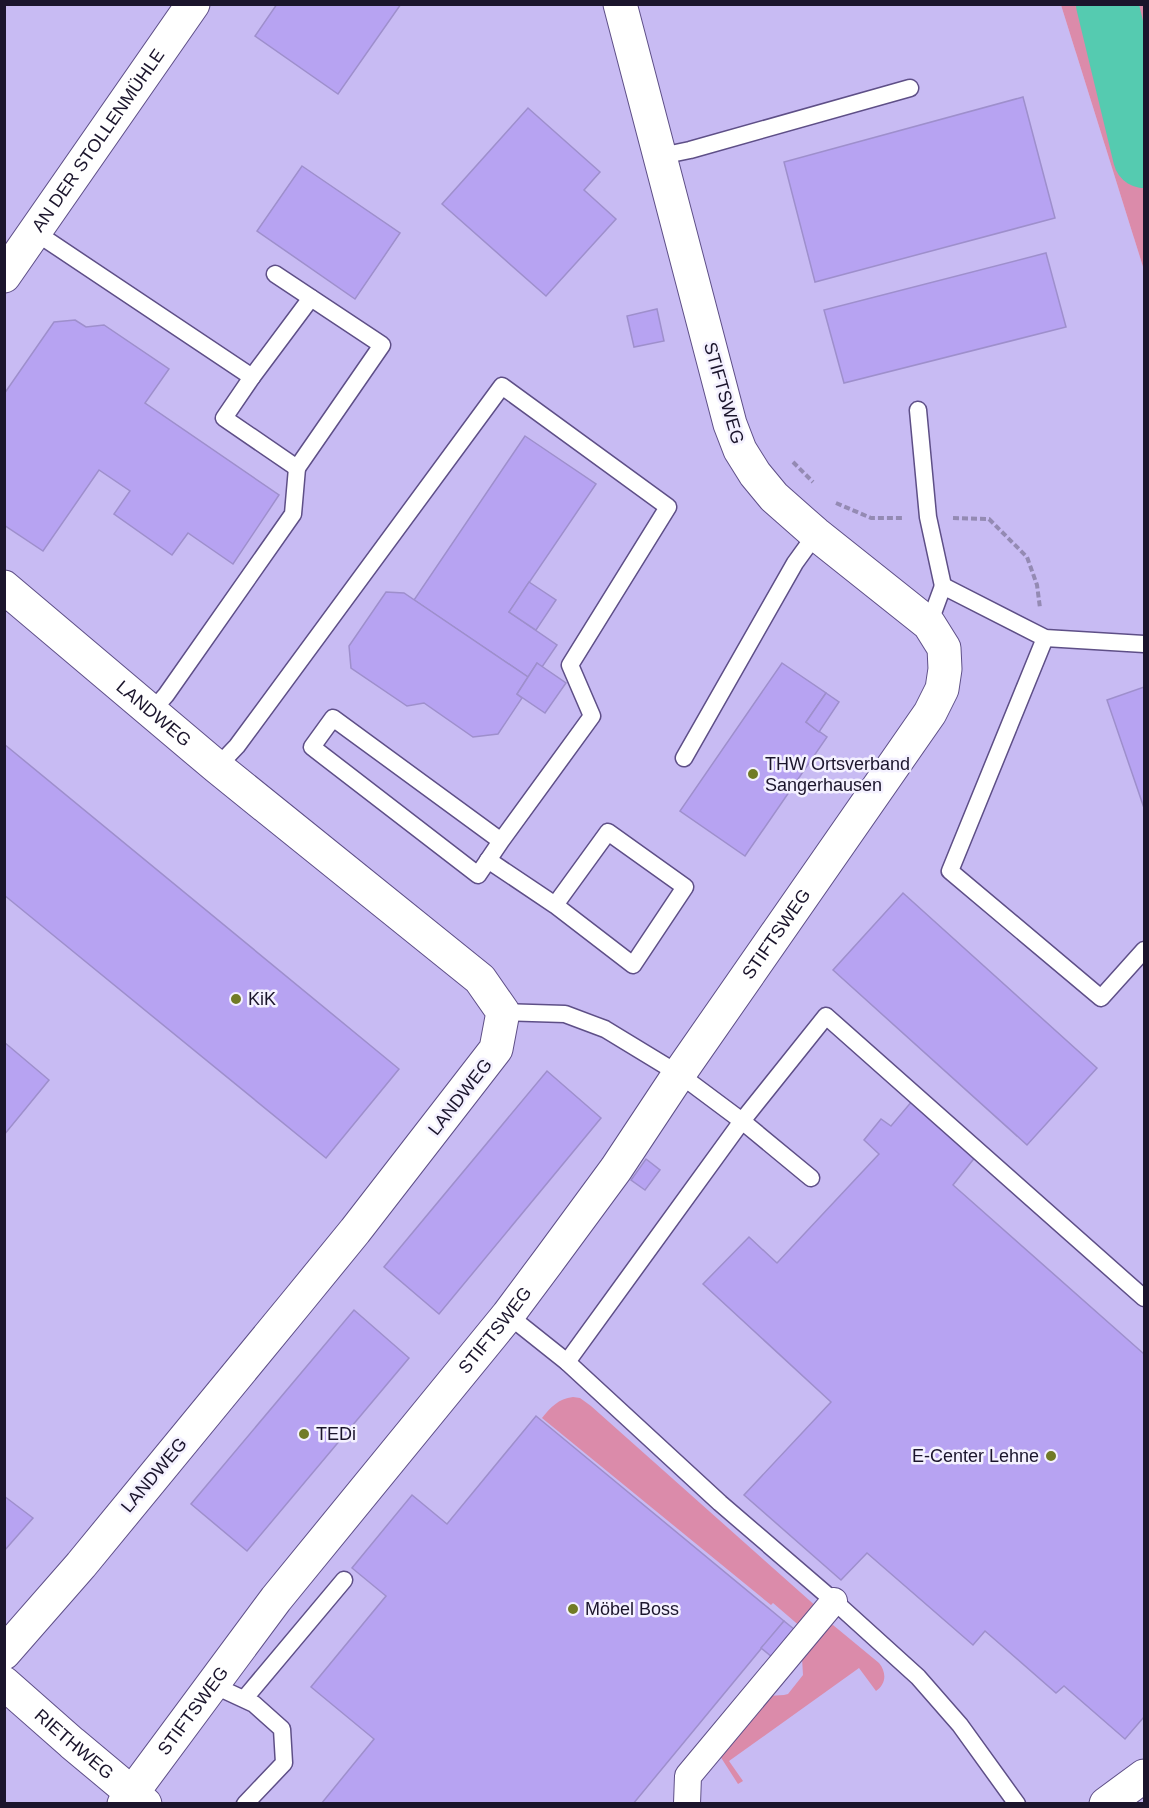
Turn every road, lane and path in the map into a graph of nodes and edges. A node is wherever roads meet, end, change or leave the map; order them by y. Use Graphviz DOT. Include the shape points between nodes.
graph roads {
  1 [pos="193,4"];
  2 [pos="620,4"];
  3 [pos="910,88"];
  4 [pos="661,156"];
  5 [pos="35,232"];
  6 [pos="275,274"];
  7 [pos="4,276"];
  8 [pos="311,298"];
  9 [pos="252,377"];
  10 [pos="918,410"];
  11 [pos="787,457"];
  12 [pos="297,468"];
  13 [pos="818,487"];
  14 [pos="833,502"];
  15 [pos="928,517"];
  16 [pos="816,534"];
  17 [pos="943,586"];
  18 [pos="4,587"];
  19 [pos="929,624"];
  20 [pos="1045,638"];
  21 [pos="1144,644"];
  22 [pos="151,712"];
  23 [pos="684,758"];
  24 [pos="217,767"];
  25 [pos="501,841"];
  26 [pos="488,860"];
  27 [pos="555,905"];
  28 [pos="1144,950"];
  29 [pos="503,1012"];
  30 [pos="679,1074"];
  31 [pos="742,1121"];
  32 [pos="811,1178"];
  33 [pos="1144,1298"];
  34 [pos="508,1315"];
  35 [pos="567,1362"];
  36 [pos="344,1580"];
  37 [pos="834,1601"];
  38 [pos="4,1653"];
  39 [pos="4,1683"];
  40 [pos="213,1685"];
  41 [pos="245,1698"];
  42 [pos="1144,1776"];
  43 [pos="134,1800"];
  44 [pos="245,1803"];
  45 [pos="687,1803"];
  46 [pos="1017,1803"];
  47 [pos="1106,1803"];
  1 -- 5 [label="street, AN DER STOLLENMÜHLE"];
  2 -- 4 [label="street, STIFTSWEG"];
  3 -- 4 [label="lane"];
  4 -- 16 [label="street, STIFTSWEG" via="740,450 774,497"];
  5 -- 7 [label="street, AN DER STOLLENMÜHLE"];
  5 -- 9 [label="lane"];
  6 -- 8 [label="lane"];
  8 -- 9 [label="lane"];
  8 -- 12 [label="lane" via="382,345"];
  9 -- 12 [label="lane" via="224,418"];
  10 -- 15 [label="lane"];
  11 -- 13 [label="path"];
  12 -- 22 [label="lane" via="293,514"];
  14 -- 15 [label="path" via="871,518"];
  15 -- 17 [label="lane"];
  15 -- 20 [label="path" via="989,519 1027,557 1037,585"];
  16 -- 19 [label="street, STIFTSWEG"];
  16 -- 23 [label="lane" via="795,563"];
  17 -- 19 [label="lane"];
  17 -- 20 [label="lane"];
  18 -- 22 [label="street, LANDWEG"];
  19 -- 30 [label="street, STIFTSWEG" via="944,648 945,669 942,689 930,713"];
  20 -- 21 [label="lane"];
  20 -- 28 [label="lane" via="950,871 1101,998"];
  22 -- 24 [label="street, LANDWEG"];
  24 -- 25 [label="lane" via="237,746 502,386 669,507 570,665 592,716"];
  24 -- 29 [label="street, LANDWEG" via="480,979"];
  25 -- 26 [label="lane"];
  25 -- 26 [label="lane" via="333,718 312,747 478,875"];
  26 -- 27 [label="lane"];
  27 -- 27 [label="lane" via="633,964 685,887 608,832"];
  29 -- 30 [label="lane" via="566,1014 604,1029"];
  29 -- 38 [label="street, LANDWEG" via="496,1049 355,1231"];
  30 -- 31 [label="lane"];
  30 -- 34 [label="street, STIFTSWEG" via="616,1169"];
  31 -- 32 [label="lane"];
  31 -- 33 [label="lane" via="826,1016"];
  31 -- 35 [label="lane"];
  34 -- 35 [label="lane"];
  34 -- 40 [label="street, STIFTSWEG" via="290,1582"];
  35 -- 37 [label="lane" via="720,1503"];
  36 -- 41 [label="lane"];
  37 -- 45 [label="street" via="688,1776"];
  37 -- 46 [label="lane" via="918,1677 973,1742"];
  39 -- 43 [label="street, RIETHWEG"];
  40 -- 41 [label="lane"];
  40 -- 43 [label="street, STIFTSWEG"];
  41 -- 44 [label="lane" via="282,1729 284,1763"];
  42 -- 47 [label="street"];
}
